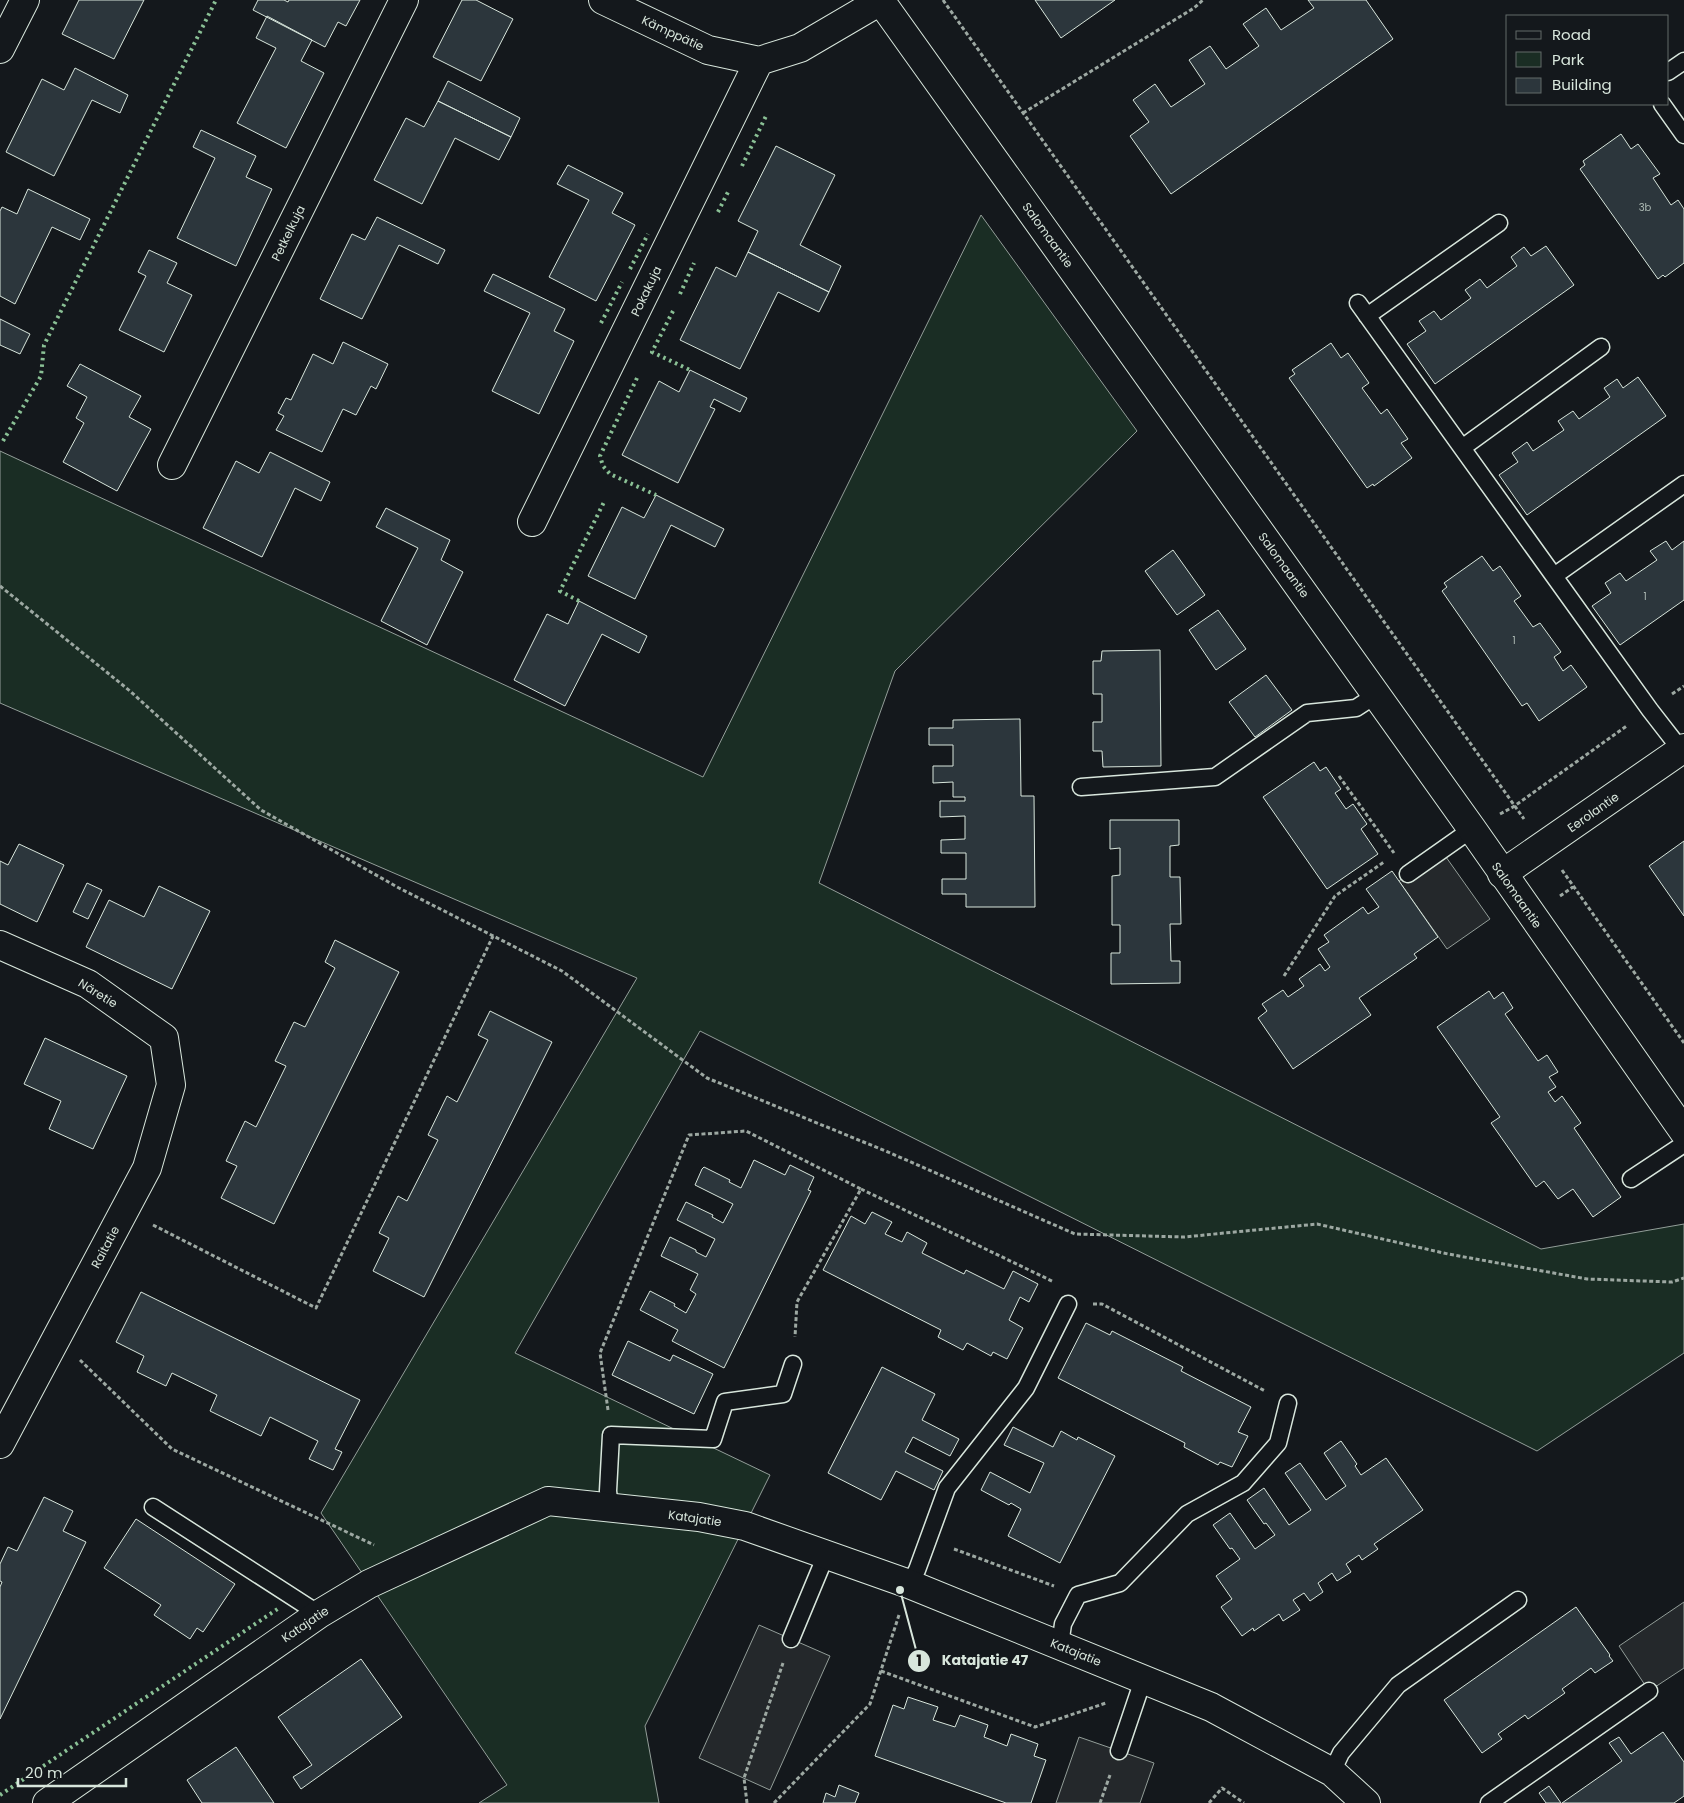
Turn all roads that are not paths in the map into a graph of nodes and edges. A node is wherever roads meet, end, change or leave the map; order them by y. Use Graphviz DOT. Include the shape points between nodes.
graph roads {
  1 [pos="25,0"];
  2 [pos="404,0"];
  3 [pos="603,0"];
  4 [pos="881,0"];
  5 [pos="0,49"];
  6 [pos="759,61"];
  7 [pos="1684,61"];
  8 [pos="1669,71"];
  9 [pos="1663,105"];
  10 [pos="1684,135"];
  11 [pos="1499,223"];
  12 [pos="1601,347"];
  13 [pos="1462,448"];
  14 [pos="172,465"];
  15 [pos="1684,484"];
  16 [pos="532,522"];
  17 [pos="1554,576"];
  18 [pos="1376,694"];
  19 [pos="1681,755"];
  20 [pos="1081,786"];
  21 [pos="1472,829"];
  22 [pos="1408,874"];
  23 [pos="1502,874"];
  24 [pos="0,945"];
  25 [pos="164,1038"];
  26 [pos="1684,1132"];
  27 [pos="1684,1144"];
  28 [pos="1631,1179"];
  29 [pos="1068,1304"];
  30 [pos="793,1364"];
  31 [pos="1288,1403"];
  32 [pos="0,1444"];
  33 [pos="153,1507"];
  34 [pos="610,1508"];
  35 [pos="826,1554"];
  36 [pos="909,1584"];
  37 [pos="1518,1600"];
  38 [pos="319,1614"];
  39 [pos="791,1639"];
  40 [pos="1060,1645"];
  41 [pos="1143,1680"];
  42 [pos="1649,1691"];
  43 [pos="1119,1751"];
  44 [pos="1332,1772"];
  45 [pos="46,1803"];
  46 [pos="1366,1803"];
  47 [pos="1489,1803"];
  1 -- 5 [label="street"];
  2 -- 14 [label="street, Petkelkuja"];
  3 -- 6 [label="street, Kämppätie" via="708,50"];
  4 -- 6 [label="street, Kämppätie" via="800,48"];
  4 -- 18 [label="street, Salomaantie"];
  6 -- 16 [label="street, Pokakuja"];
  7 -- 8 [label="lane"];
  9 -- 10 [label="lane"];
  11 -- 13 [label="lane" via="1363,309"];
  12 -- 13 [label="lane"];
  13 -- 17 [label="lane"];
  15 -- 17 [label="lane"];
  17 -- 19 [label="lane"];
  18 -- 20 [label="lane" via="1356,708 1307,713 1216,777"];
  18 -- 21 [label="street, Salomaantie"];
  19 -- 23 [label="street, Eerolantie"];
  21 -- 22 [label="lane"];
  21 -- 23 [label="street, Salomaantie"];
  23 -- 26 [label="street, Salomaantie"];
  24 -- 25 [label="street, Näretie" via="88,984"];
  25 -- 32 [label="street, Raitatie" via="171,1086 147,1168"];
  27 -- 28 [label="lane"];
  29 -- 36 [label="lane" via="1026,1388 946,1488"];
  30 -- 34 [label="lane" via="783,1394 725,1402 713,1439 611,1435"];
  31 -- 40 [label="lane" via="1278,1443 1243,1483 1187,1514 1120,1583 1078,1594 1063,1624"];
  33 -- 38 [label="lane"];
  34 -- 35 [label="street, Katajatie" via="699,1517 745,1526"];
  34 -- 38 [label="street, Katajatie" via="548,1501 369,1584"];
  35 -- 36 [label="street, Katajatie"];
  35 -- 39 [label="lane"];
  36 -- 40 [label="street, Katajatie"];
  37 -- 44 [label="lane" via="1398,1685 1341,1753"];
  38 -- 45 [label="street, Katajatie"];
  40 -- 41 [label="street, Katajatie"];
  41 -- 43 [label="lane"];
  41 -- 44 [label="street, Katajatie" via="1211,1707"];
  42 -- 47 [label="lane"];
  44 -- 46 [label="street, Katajatie"];
}
